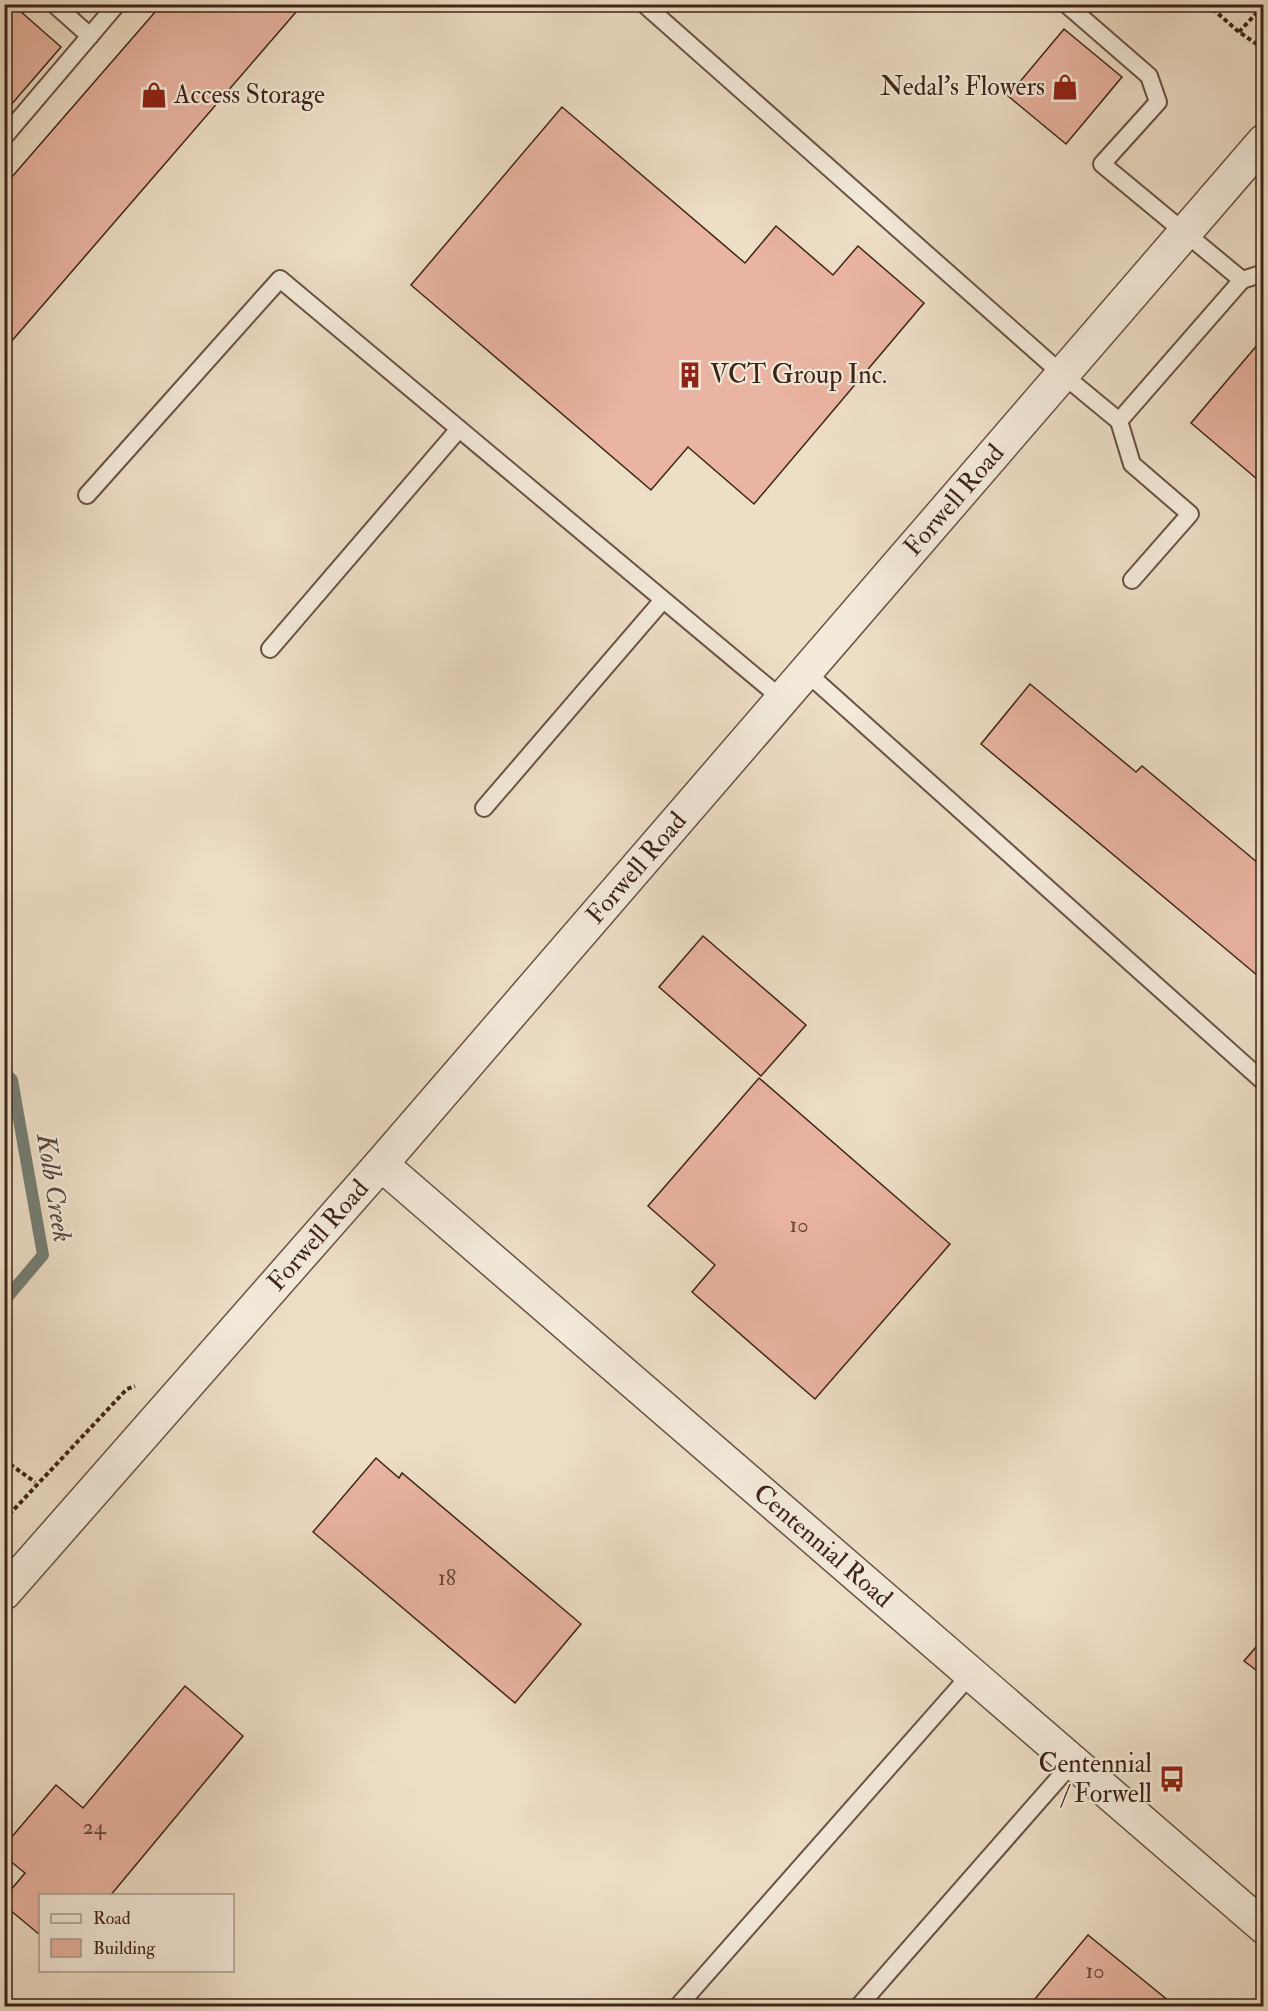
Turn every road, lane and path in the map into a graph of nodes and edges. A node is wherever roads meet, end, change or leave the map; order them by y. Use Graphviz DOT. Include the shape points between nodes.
graph roads {
  1 [pos="54,4"];
  2 [pos="117,4"];
  3 [pos="644,4"];
  4 [pos="1066,4"];
  5 [pos="1207,4"];
  6 [pos="1263,5"];
  7 [pos="1239,32"];
  8 [pos="90,36"];
  9 [pos="1263,49"];
  10 [pos="4,136"];
  11 [pos="1263,141"];
  12 [pos="1185,232"];
  13 [pos="1263,273"];
  14 [pos="1242,280"];
  15 [pos="1062,374"];
  16 [pos="1119,421"];
  17 [pos="459,429"];
  18 [pos="87,495"];
  19 [pos="1132,580"];
  20 [pos="663,600"];
  21 [pos="270,649"];
  22 [pos="806,672"];
  23 [pos="782,699"];
  24 [pos="484,808"];
  25 [pos="1263,1082"];
  26 [pos="381,1164"];
  27 [pos="4,1460"];
  28 [pos="35,1482"];
  29 [pos="4,1593"];
  30 [pos="970,1674"];
  31 [pos="1073,1762"];
  32 [pos="1263,1927"];
  33 [pos="678,2007"];
  34 [pos="859,2007"];
  1 -- 8 [label="lane"];
  2 -- 8 [label="lane"];
  3 -- 15 [label="lane"];
  4 -- 12 [label="lane" via="1149,76 1158,102 1102,164"];
  5 -- 7 [label="path"];
  6 -- 7 [label="path"];
  7 -- 9 [label="path"];
  8 -- 10 [label="lane"];
  11 -- 12 [label="street, Forwell Road"];
  12 -- 14 [label="lane"];
  12 -- 15 [label="street, Forwell Road"];
  13 -- 14 [label="lane"];
  14 -- 16 [label="lane"];
  15 -- 16 [label="lane"];
  15 -- 22 [label="street, Forwell Road"];
  16 -- 19 [label="lane" via="1132,464 1190,514"];
  17 -- 18 [label="lane" via="280,279"];
  17 -- 20 [label="lane"];
  17 -- 21 [label="lane"];
  20 -- 23 [label="lane"];
  20 -- 24 [label="lane"];
  22 -- 23 [label="street, Forwell Road"];
  22 -- 25 [label="lane"];
  23 -- 26 [label="street, Forwell Road"];
  26 -- 29 [label="street, Forwell Road"];
  26 -- 30 [label="street, Centennial Road"];
  27 -- 28 [label="path"];
  30 -- 31 [label="street, Centennial Road"];
  30 -- 33 [label="lane"];
  31 -- 32 [label="street, Centennial Road"];
  31 -- 34 [label="lane"];
}
